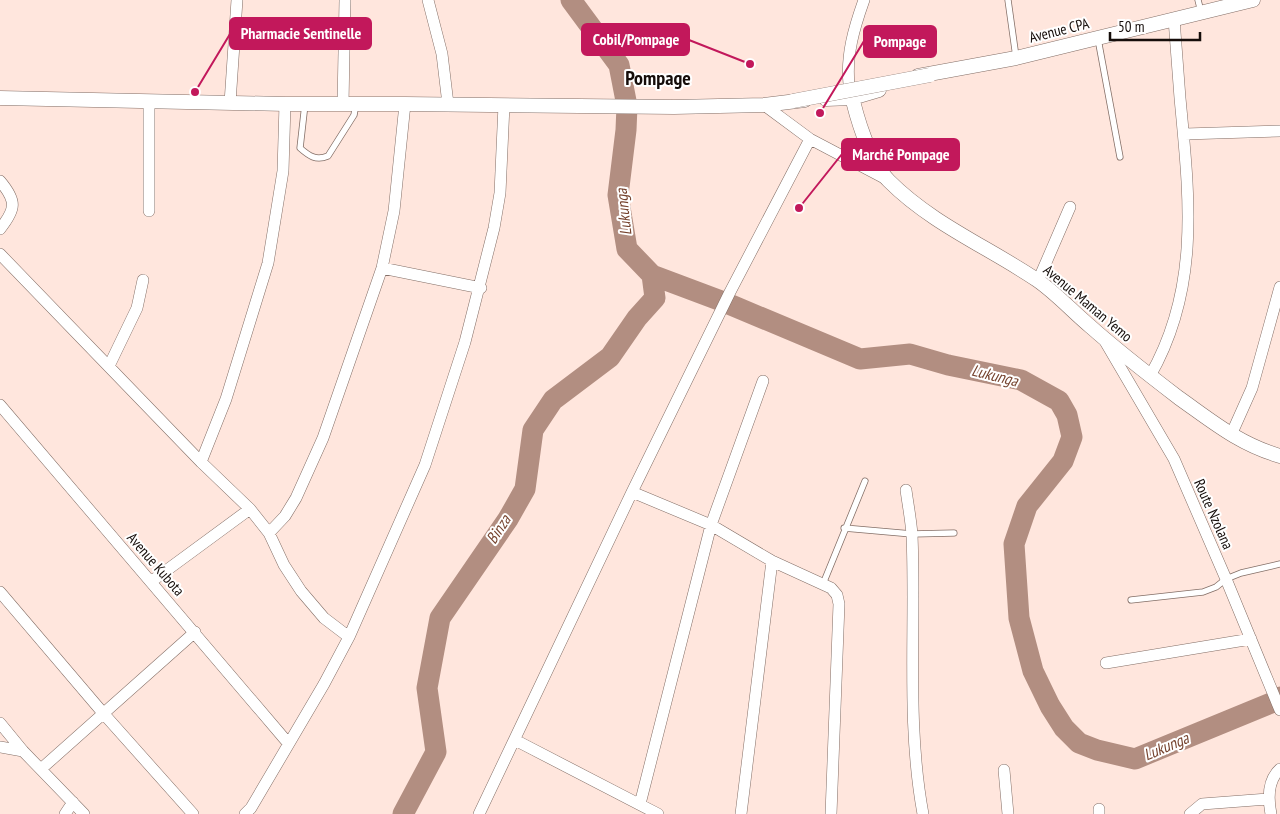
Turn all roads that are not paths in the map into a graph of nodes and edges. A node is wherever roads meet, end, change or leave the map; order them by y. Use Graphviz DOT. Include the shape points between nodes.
graph roads {
  1 [pos="236,0"];
  2 [pos="345,0"];
  3 [pos="428,0"];
  4 [pos="864,0"];
  5 [pos="1008,0"];
  6 [pos="1254,0"];
  7 [pos="1199,6"];
  8 [pos="1174,19"];
  9 [pos="1098,37"];
  10 [pos="1016,58"];
  11 [pos="930,75"];
  12 [pos="851,91"];
  13 [pos="0,98"];
  14 [pos="793,101"];
  15 [pos="149,102"];
  16 [pos="230,103"];
  17 [pos="285,104"];
  18 [pos="305,104"];
  19 [pos="349,104"];
  20 [pos="405,104"];
  21 [pos="448,104"];
  22 [pos="504,105"];
  23 [pos="764,105"];
  24 [pos="1280,131"];
  25 [pos="1185,134"];
  26 [pos="810,139"];
  27 [pos="1120,157"];
  28 [pos="888,180"];
  29 [pos="0,181"];
  30 [pos="1070,208"];
  31 [pos="149,211"];
  32 [pos="0,229"];
  33 [pos="0,254"];
  34 [pos="382,268"];
  35 [pos="143,280"];
  36 [pos="1038,280"];
  37 [pos="1280,287"];
  38 [pos="481,288"];
  39 [pos="1104,339"];
  40 [pos="109,366"];
  41 [pos="1150,376"];
  42 [pos="763,381"];
  43 [pos="0,405"];
  44 [pos="1231,435"];
  45 [pos="1280,456"];
  46 [pos="201,462"];
  47 [pos="865,481"];
  48 [pos="906,490"];
  49 [pos="632,492"];
  50 [pos="250,509"];
  51 [pos="711,525"];
  52 [pos="844,528"];
  53 [pos="954,532"];
  54 [pos="269,533"];
  55 [pos="912,534"];
  56 [pos="772,561"];
  57 [pos="1280,564"];
  58 [pos="1226,579"];
  59 [pos="152,582"];
  60 [pos="822,584"];
  61 [pos="0,592"];
  62 [pos="1131,600"];
  63 [pos="195,632"];
  64 [pos="348,637"];
  65 [pos="1251,639"];
  66 [pos="1106,663"];
  67 [pos="1280,710"];
  68 [pos="103,713"];
  69 [pos="0,723"];
  70 [pos="515,740"];
  71 [pos="288,743"];
  72 [pos="0,746"];
  73 [pos="24,751"];
  74 [pos="41,769"];
  75 [pos="1280,769"];
  76 [pos="1004,770"];
  77 [pos="1268,799"];
  78 [pos="73,802"];
  79 [pos="640,804"];
  80 [pos="481,813"];
  81 [pos="65,814"];
  82 [pos="84,814"];
  83 [pos="193,814"];
  84 [pos="246,814"];
  85 [pos="658,814"];
  86 [pos="741,814"];
  87 [pos="831,814"];
  88 [pos="923,814"];
  89 [pos="1008,814"];
  90 [pos="1190,814"];
  91 [pos="1271,814"];
  1 -- 16 [label="street"];
  2 -- 19 [label="street"];
  3 -- 21 [label="street" via="442,54"];
  4 -- 12 [label="street" via="850,43"];
  5 -- 10 [label="lane"];
  6 -- 7 [label="street, Avenue CPA"];
  7 -- 8 [label="street, Avenue CPA"];
  8 -- 9 [label="street, Avenue CPA"];
  8 -- 25 [label="street"];
  9 -- 10 [label="street, Avenue CPA"];
  9 -- 27 [label="lane"];
  10 -- 11 [label="street, Avenue CPA"];
  11 -- 12 [label="street"];
  11 -- 14 [label="street, bridge"];
  12 -- 14 [label="street"];
  12 -- 28 [label="street, Avenue Maman Yemo" via="873,157"];
  13 -- 15 [label="street"];
  14 -- 23 [label="street"];
  15 -- 16 [label="street"];
  15 -- 31 [label="street"];
  16 -- 17 [label="street"];
  17 -- 18 [label="street"];
  17 -- 46 [label="street" via="283,170 268,262 226,399"];
  18 -- 19 [label="street"];
  18 -- 19 [label="lane" via="300,148 318,159 328,156 354,115"];
  19 -- 20 [label="street"];
  20 -- 21 [label="street"];
  20 -- 34 [label="street" via="394,210"];
  21 -- 22 [label="street"];
  22 -- 23 [label="street"];
  22 -- 38 [label="street" via="500,193"];
  23 -- 26 [label="street"];
  24 -- 25 [label="street"];
  25 -- 41 [label="street" via="1190,226 1186,267 1180,302 1167,344"];
  26 -- 28 [label="street"];
  26 -- 49 [label="street" via="730,292"];
  28 -- 36 [label="street, Avenue Maman Yemo" via="913,202 964,237"];
  29 -- 32 [label="street" via="10,193 13,203 10,216"];
  30 -- 36 [label="street"];
  33 -- 40 [label="street"];
  34 -- 38 [label="street"];
  34 -- 54 [label="street" via="323,438 296,498"];
  35 -- 40 [label="street" via="137,308"];
  36 -- 39 [label="street, Avenue Maman Yemo"];
  37 -- 44 [label="street" via="1252,388"];
  38 -- 64 [label="street" via="425,465"];
  39 -- 41 [label="street, Avenue Maman Yemo"];
  39 -- 58 [label="street, Route Nzolana" via="1174,459"];
  40 -- 46 [label="street"];
  41 -- 44 [label="street, Avenue Maman Yemo"];
  42 -- 51 [label="street"];
  43 -- 59 [label="street, Avenue Kubota"];
  44 -- 45 [label="street, Avenue Maman Yemo"];
  46 -- 50 [label="street"];
  47 -- 52 [label="lane"];
  48 -- 55 [label="street"];
  49 -- 51 [label="street"];
  49 -- 70 [label="street"];
  50 -- 54 [label="street"];
  50 -- 59 [label="street"];
  51 -- 56 [label="street"];
  51 -- 79 [label="street"];
  52 -- 55 [label="lane"];
  52 -- 60 [label="lane"];
  53 -- 55 [label="lane"];
  54 -- 64 [label="street" via="301,591 324,618"];
  55 -- 88 [label="street" via="913,708"];
  56 -- 60 [label="street"];
  56 -- 86 [label="street"];
  57 -- 58 [label="lane" via="1249,570"];
  58 -- 62 [label="lane" via="1203,592"];
  58 -- 65 [label="street, Route Nzolana"];
  59 -- 63 [label="street, Avenue Kubota"];
  60 -- 87 [label="street" via="837,595 839,604"];
  61 -- 68 [label="street"];
  63 -- 68 [label="street"];
  63 -- 71 [label="street, Avenue Kubota"];
  64 -- 71 [label="street"];
  65 -- 66 [label="street"];
  65 -- 67 [label="street, Route Nzolana"];
  68 -- 74 [label="street"];
  68 -- 83 [label="street"];
  69 -- 73 [label="street"];
  70 -- 79 [label="street"];
  70 -- 80 [label="street"];
  71 -- 84 [label="street"];
  72 -- 73 [label="street"];
  73 -- 74 [label="street"];
  74 -- 78 [label="street"];
  75 -- 77 [label="street" via="1272,780"];
  76 -- 89 [label="street"];
  77 -- 90 [label="street" via="1202,804"];
  77 -- 91 [label="street"];
  78 -- 81 [label="street"];
  78 -- 82 [label="street"];
  79 -- 85 [label="street"];
}
